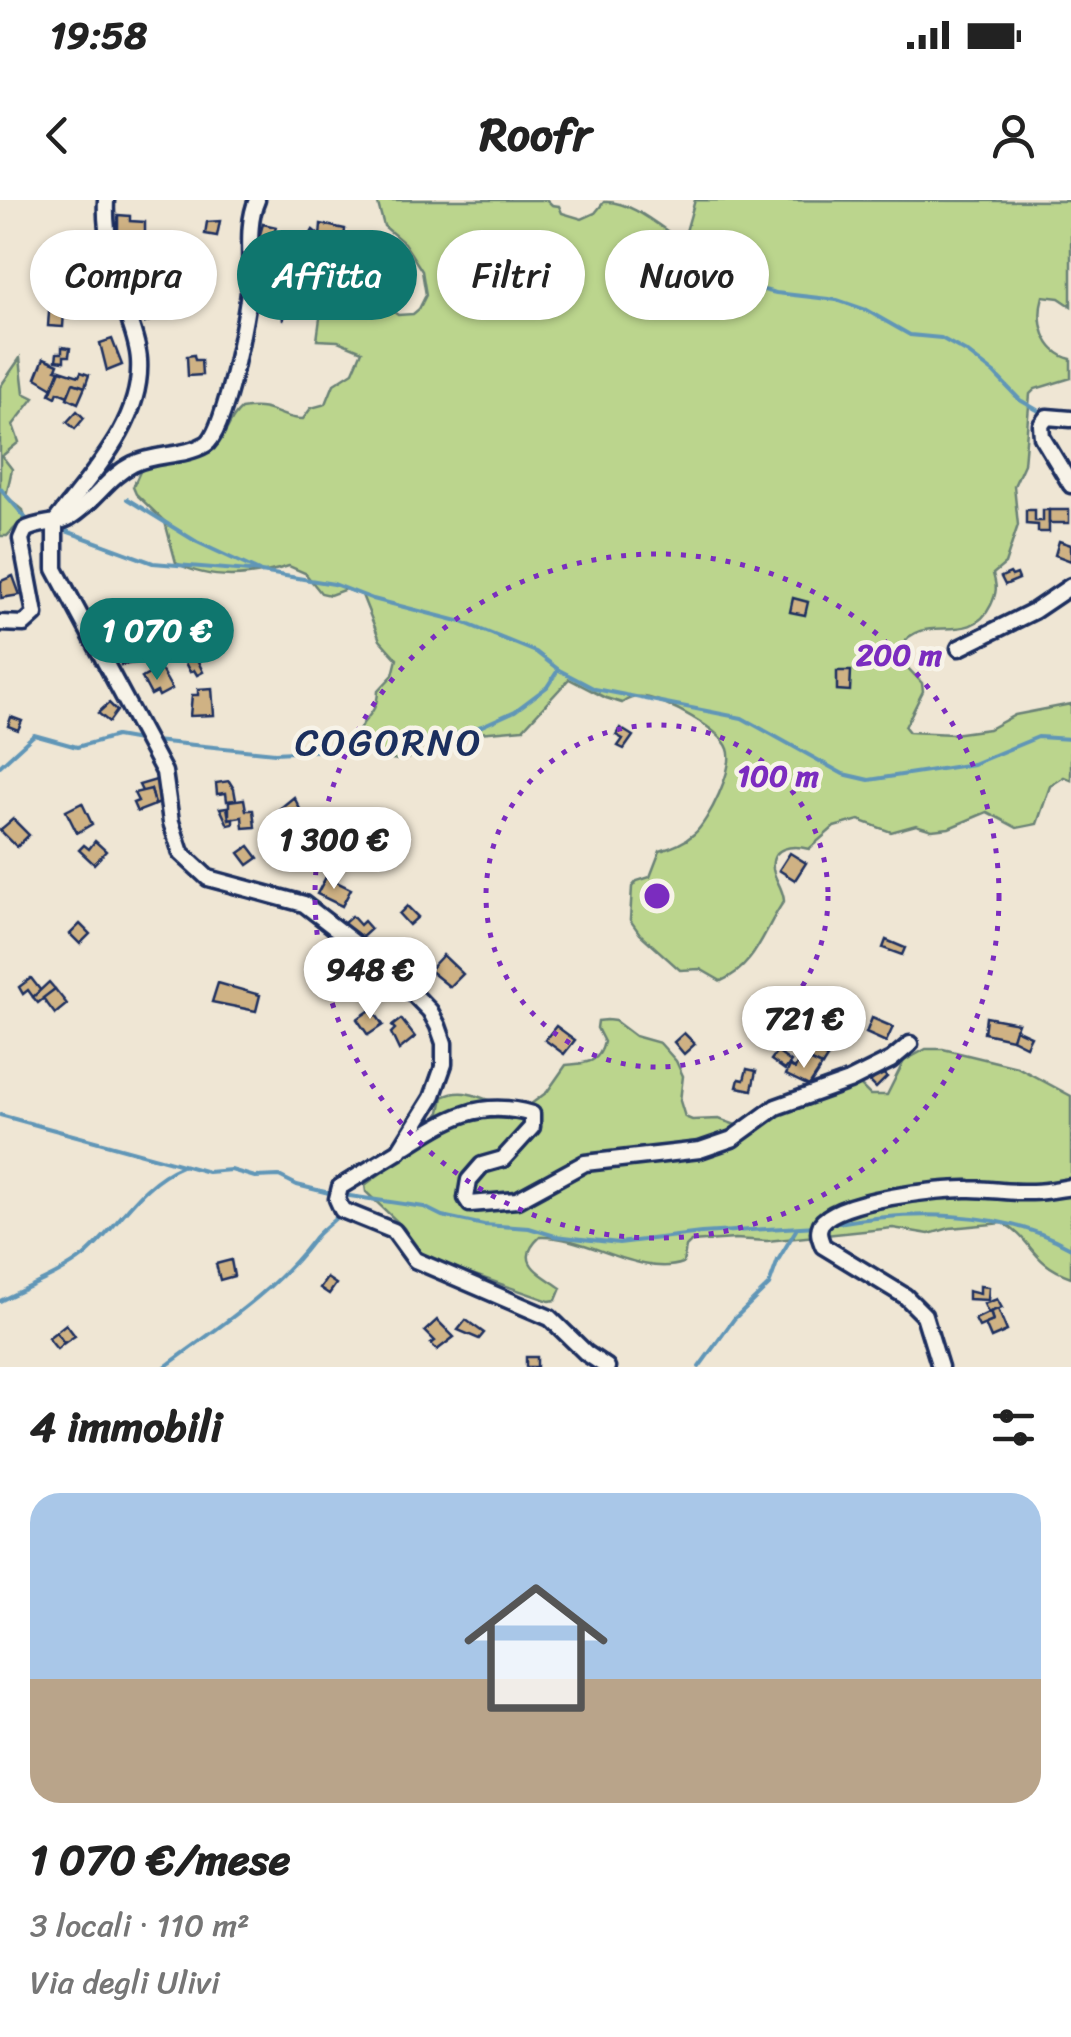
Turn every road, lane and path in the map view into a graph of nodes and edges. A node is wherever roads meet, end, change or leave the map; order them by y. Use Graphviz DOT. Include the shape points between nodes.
graph roads {
  1 [pos="106,200"];
  2 [pos="258,200"];
  3 [pos="1071,419"];
  4 [pos="1071,485"];
  5 [pos="55,523"];
  6 [pos="1071,586"];
  7 [pos="0,622"];
  8 [pos="959,648"];
  9 [pos="910,1044"];
  10 [pos="399,1151"];
  11 [pos="1071,1187"];
  12 [pos="606,1367"];
  13 [pos="940,1367"];
  1 -- 5 [label="street" via="112,255 139,357 138,383 116,440"];
  2 -- 5 [label="street" via="244,328 214,436 131,464"];
  3 -- 4 [label="street" via="1047,417 1040,425"];
  5 -- 7 [label="street" via="33,525 22,534 34,614 24,624"];
  5 -- 10 [label="street" via="55,569 164,772 180,853 208,878 304,904 430,1010 444,1043 444,1064"];
  6 -- 8 [label="street"];
  9 -- 10 [label="street" via="850,1081 776,1107 732,1139 700,1150 585,1162 517,1200 470,1204 466,1198 469,1180 482,1165 502,1159 532,1127 532,1114 491,1106 449,1118"];
  10 -- 12 [label="street" via="344,1183 337,1199 342,1210 394,1231 415,1260 550,1318"];
  11 -- 13 [label="street" via="903,1195 845,1208 820,1226 824,1246 924,1315"];
}
